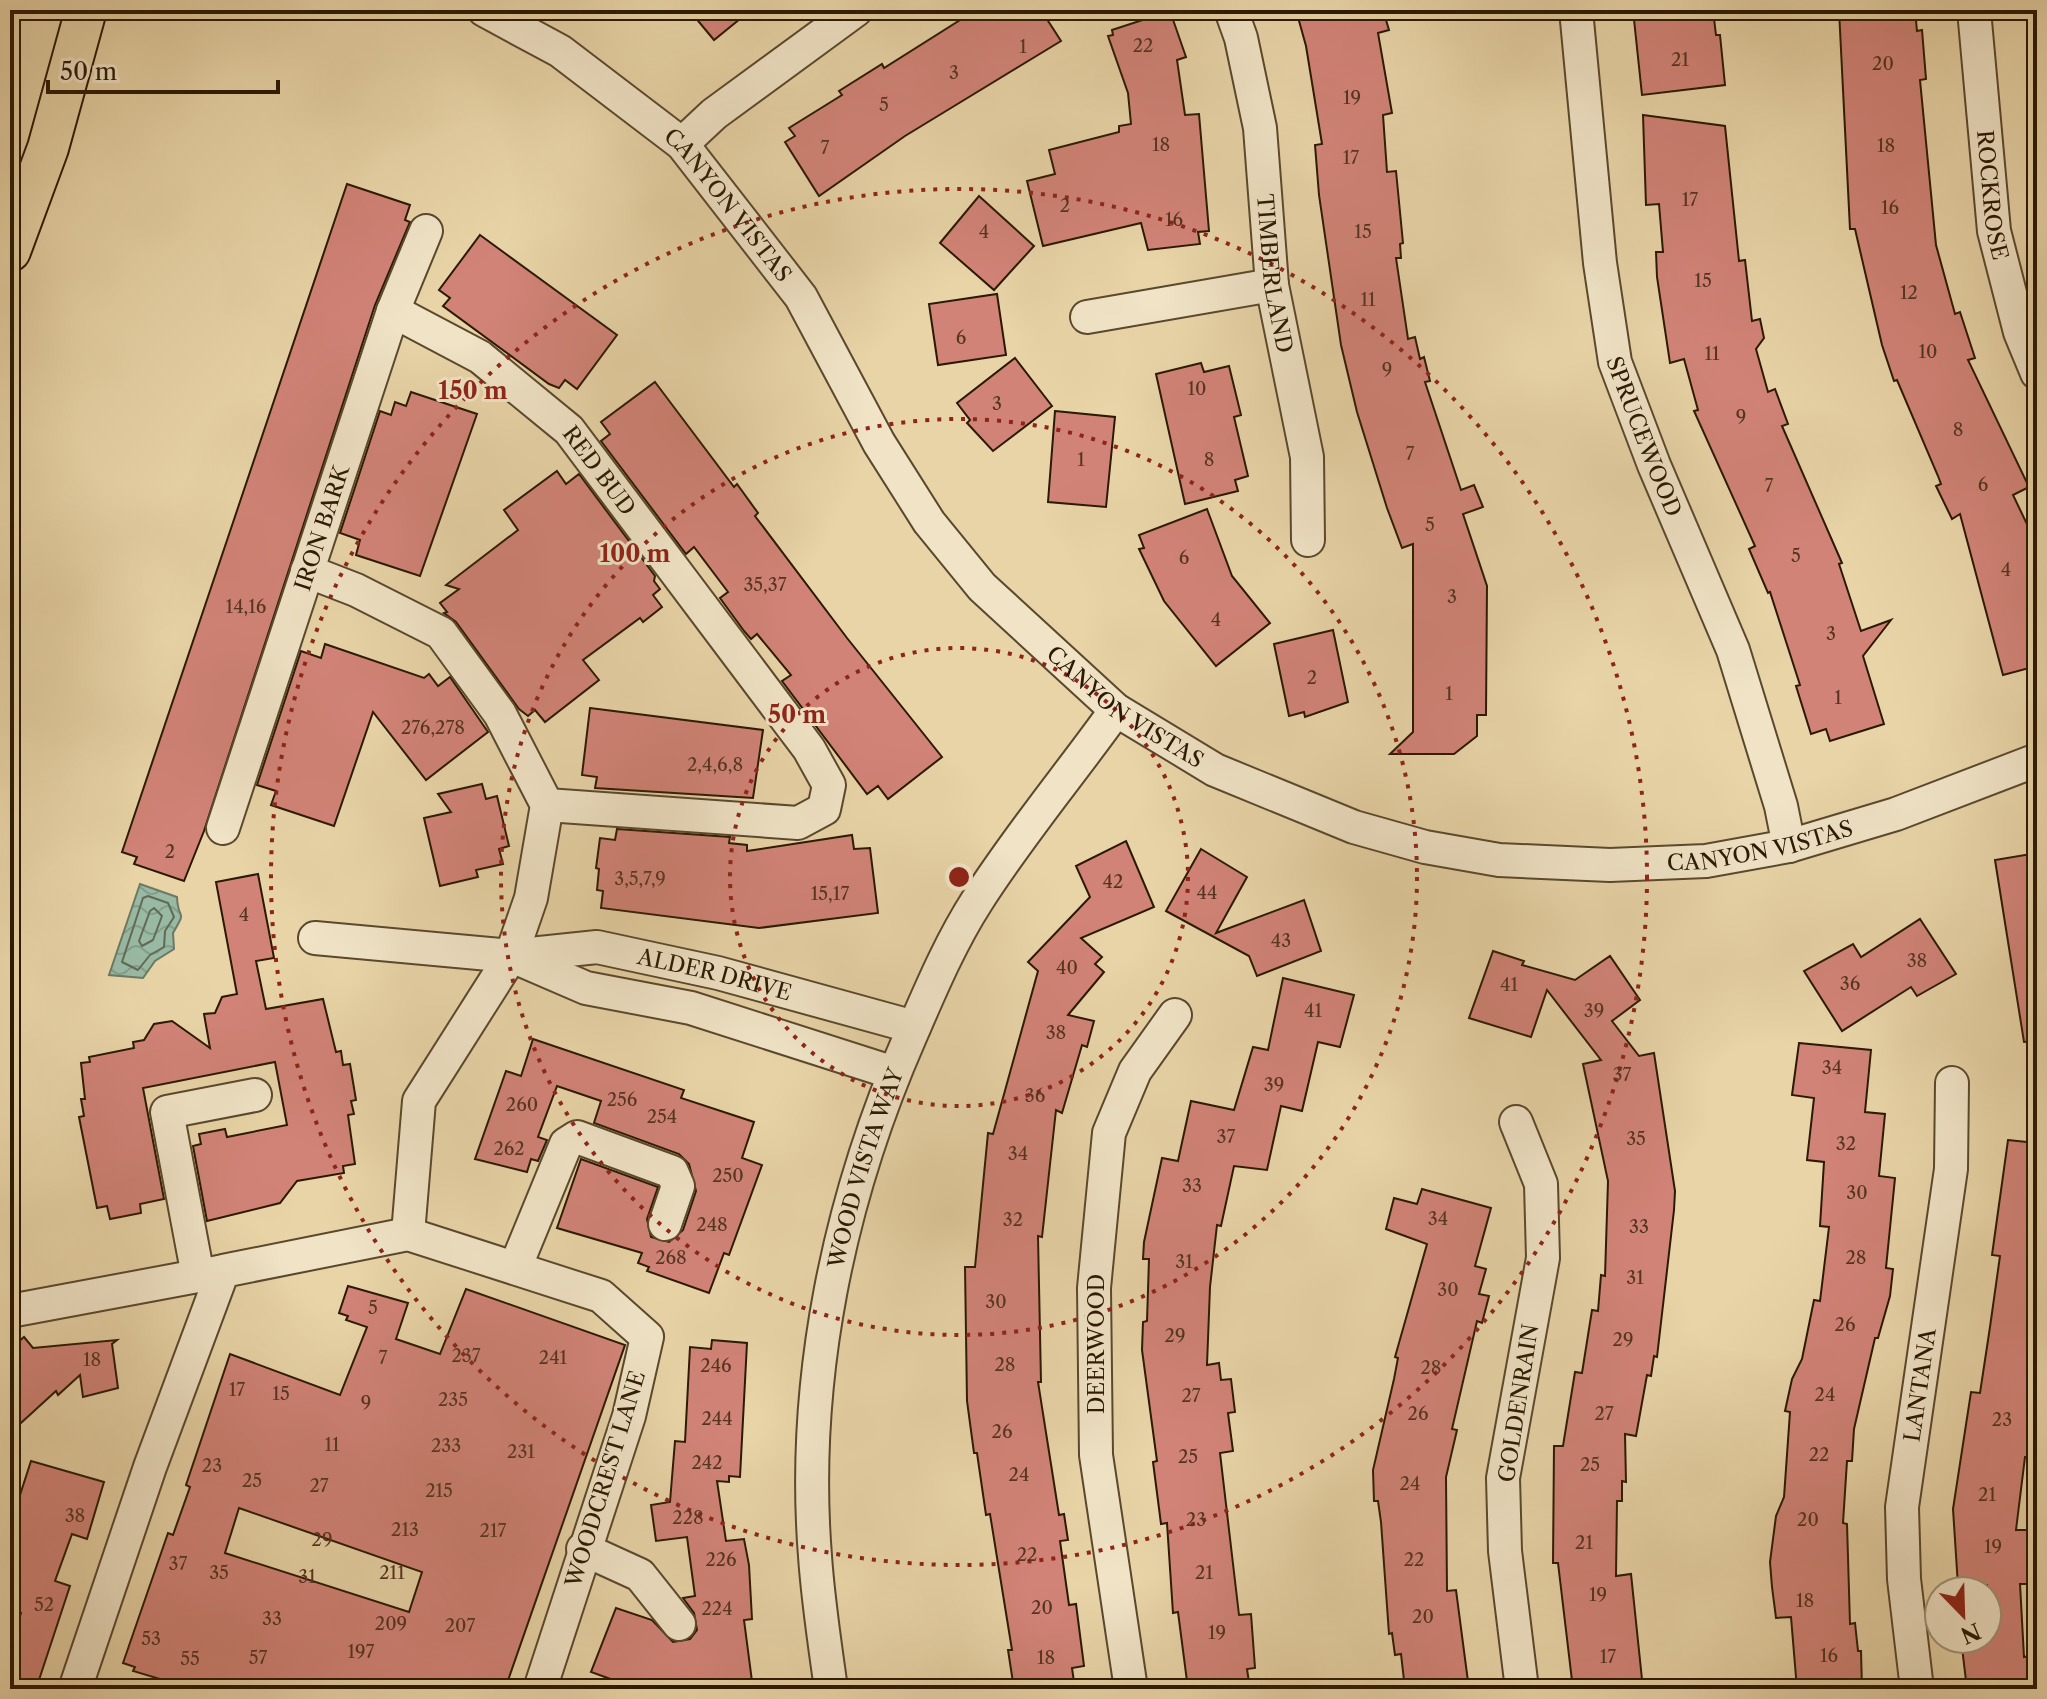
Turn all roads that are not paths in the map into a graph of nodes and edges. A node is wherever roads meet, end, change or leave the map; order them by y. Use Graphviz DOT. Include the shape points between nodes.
graph roads {
  1 [pos="86,10"];
  2 [pos="484,10"];
  3 [pos="1231,10"];
  4 [pos="1576,10"];
  5 [pos="1974,10"];
  6 [pos="846,12"];
  7 [pos="682,144"];
  8 [pos="426,231"];
  9 [pos="10,251"];
  10 [pos="1272,285"];
  11 [pos="393,311"];
  12 [pos="1087,317"];
  13 [pos="2037,373"];
  14 [pos="1308,540"];
  15 [pos="307,571"];
  16 [pos="1116,710"];
  17 [pos="2037,760"];
  18 [pos="547,805"];
  19 [pos="223,828"];
  20 [pos="1789,846"];
  21 [pos="315,938"];
  22 [pos="511,956"];
  23 [pos="1175,1015"];
  24 [pos="914,1027"];
  25 [pos="894,1073"];
  26 [pos="1952,1083"];
  27 [pos="255,1095"];
  28 [pos="1516,1122"];
  29 [pos="665,1224"];
  30 [pos="408,1234"];
  31 [pos="515,1268"];
  32 [pos="211,1274"];
  33 [pos="10,1311"];
  34 [pos="583,1549"];
  35 [pos="679,1624"];
  36 [pos="75,1689"];
  37 [pos="540,1689"];
  38 [pos="831,1689"];
  39 [pos="1131,1689"];
  40 [pos="1522,1689"];
  41 [pos="1917,1689"];
  1 -- 9 [label="main road" via="48,148"];
  2 -- 7 [label="street, CANYON VISTAS" via="560,51"];
  3 -- 10 [label="street, TIMBERLAND" via="1260,128"];
  4 -- 20 [label="street, SPRUCEWOOD" via="1600,263 1615,362 1733,650"];
  5 -- 13 [label="street, ROCKROSE" via="1994,231 2020,332"];
  6 -- 7 [label="street"];
  7 -- 16 [label="street, CANYON VISTAS" via="801,297 879,443 929,522 982,587"];
  8 -- 11 [label="street, IRON BARK"];
  10 -- 12 [label="street"];
  10 -- 14 [label="street, TIMBERLAND" via="1307,457"];
  11 -- 15 [label="street, IRON BARK"];
  11 -- 18 [label="street, RED BUD" via="480,357 569,430 809,749 829,785 824,809 798,823"];
  15 -- 18 [label="street" via="441,633 500,714"];
  15 -- 19 [label="street, IRON BARK"];
  16 -- 20 [label="street, CANYON VISTAS" via="1215,770 1354,827 1425,847 1499,860 1610,865 1706,861"];
  16 -- 24 [label="street, WOOD VISTA WAY" via="976,902"];
  17 -- 20 [label="street, CANYON VISTAS" via="1896,814"];
  18 -- 22 [label="street" via="531,898"];
  21 -- 22 [label="street, ALDER DRIVE"];
  22 -- 24 [label="street, ALDER DRIVE" via="597,947 718,973"];
  22 -- 25 [label="street, ALDER DRIVE" via="586,988 691,1008"];
  22 -- 30 [label="street" via="419,1101"];
  23 -- 39 [label="street, DEERWOOD" via="1135,1071 1109,1133 1094,1288 1096,1455"];
  24 -- 25 [label="street, WOOD VISTA WAY"];
  25 -- 38 [label="street, WOOD VISTA WAY" via="849,1203 825,1314 814,1428 814,1555"];
  26 -- 41 [label="street, LANTANA" via="1951,1169 1902,1507"];
  27 -- 32 [label="street" via="167,1112"];
  28 -- 40 [label="street, GOLDENRAIN" via="1541,1184 1543,1258 1503,1478 1505,1551"];
  29 -- 31 [label="street" via="678,1186 672,1172 577,1137 566,1144"];
  30 -- 31 [label="street, WOODCREST LANE"];
  30 -- 32 [label="street, WOODCREST LANE"];
  31 -- 34 [label="street, WOODCREST LANE" via="601,1296 647,1337 629,1416"];
  32 -- 33 [label="street, WOODCREST LANE"];
  32 -- 36 [label="street"];
  34 -- 35 [label="street" via="640,1575"];
  34 -- 37 [label="street, WOODCREST LANE"];
}
